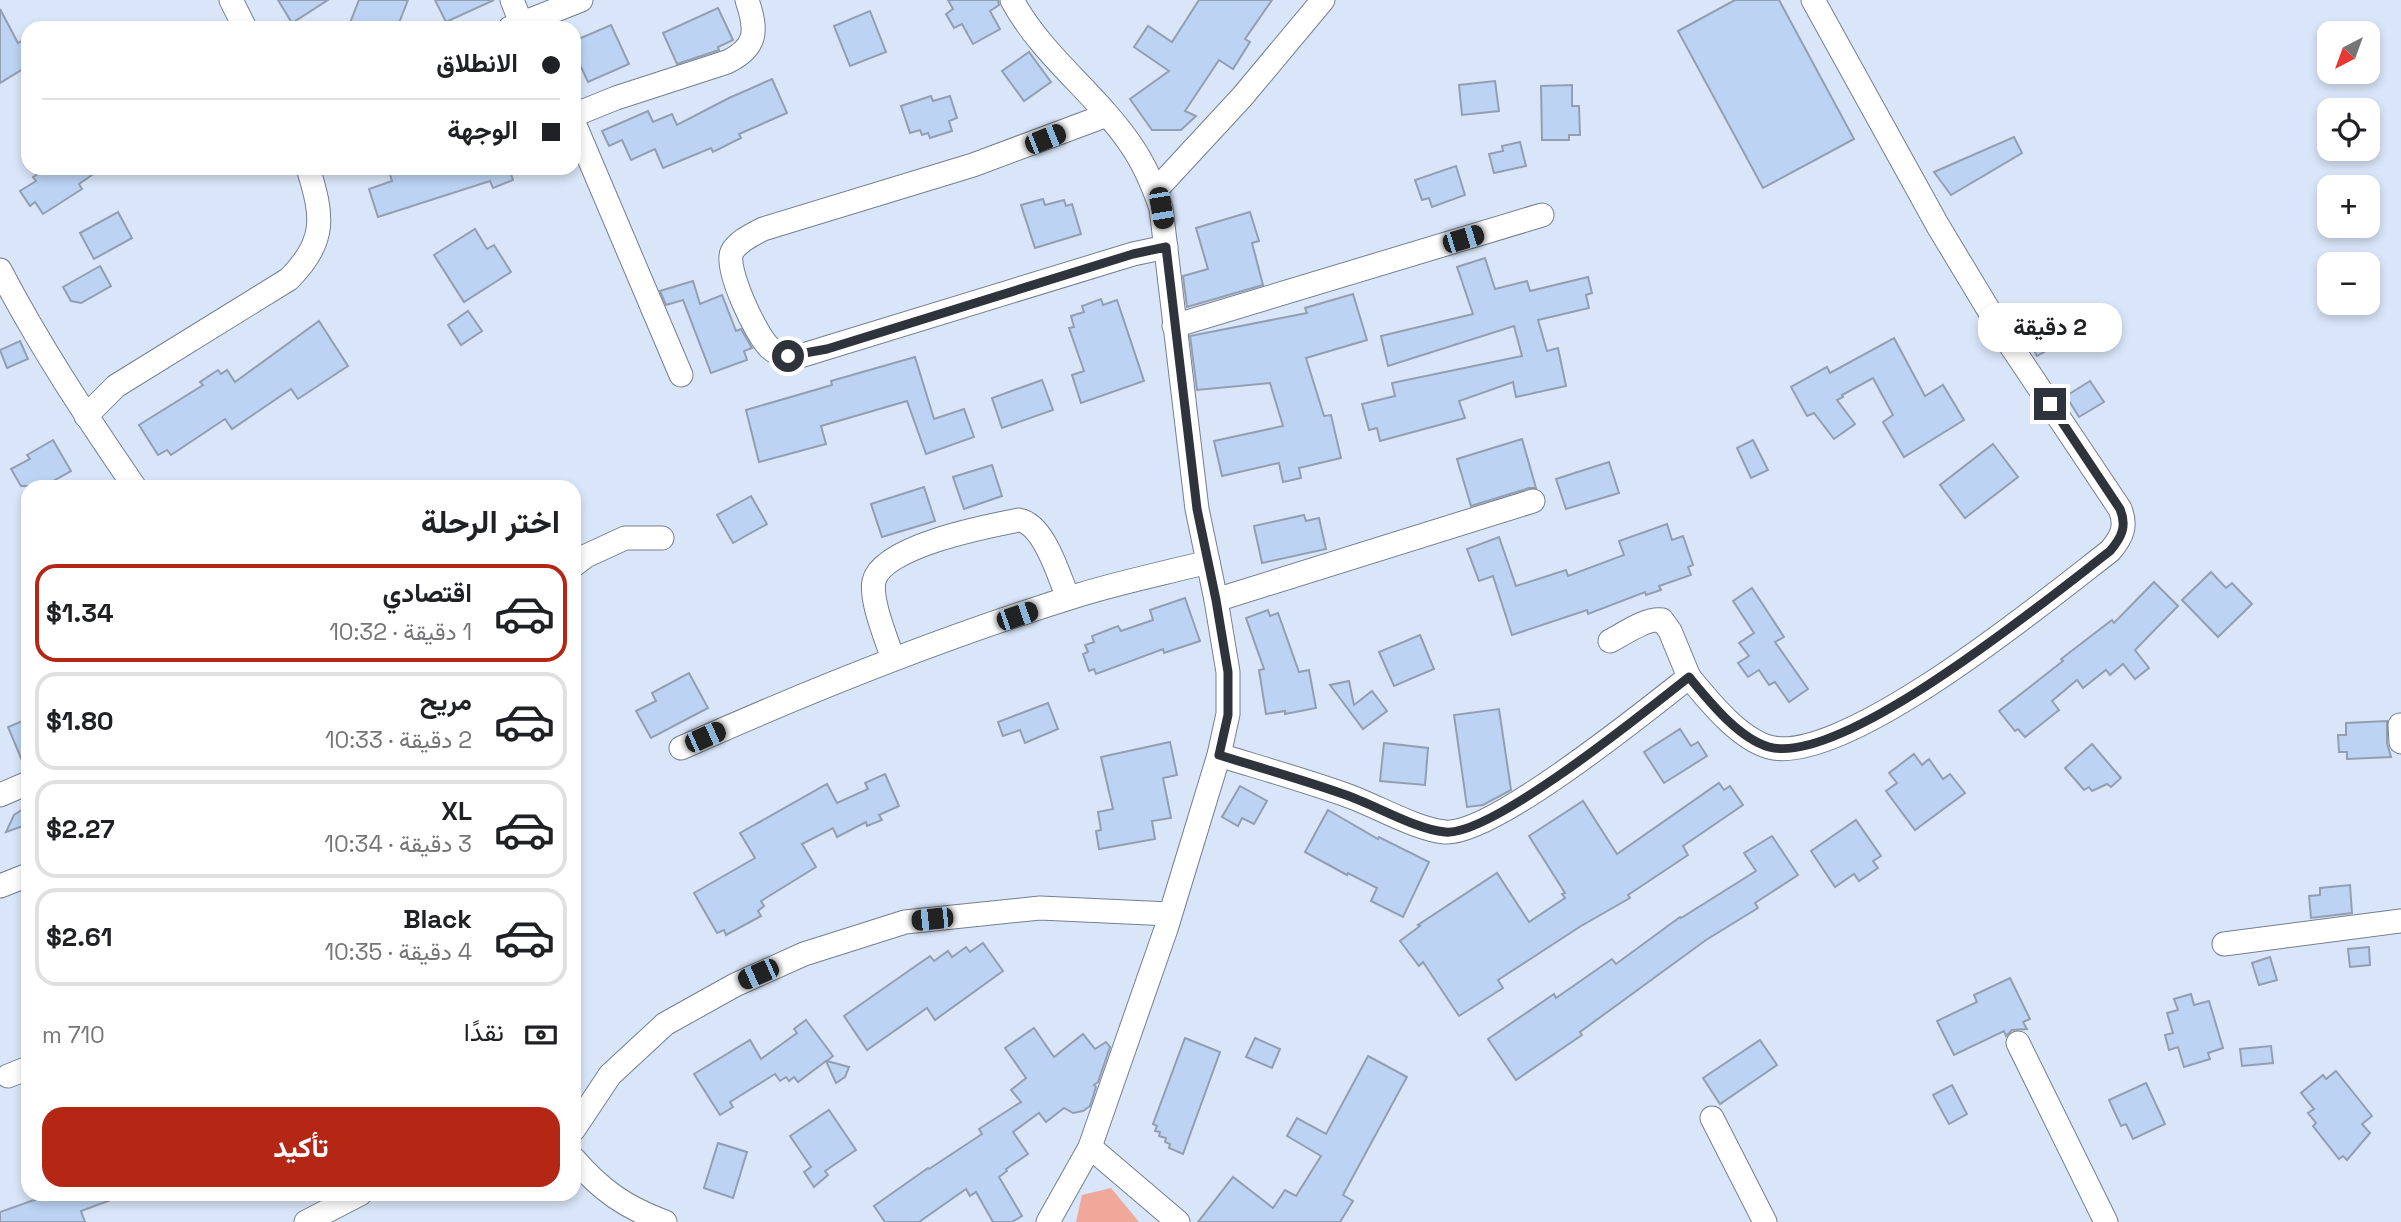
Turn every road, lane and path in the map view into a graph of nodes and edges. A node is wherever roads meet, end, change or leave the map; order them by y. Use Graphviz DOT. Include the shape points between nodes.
graph roads {
  1 [pos="231,0"];
  2 [pos="512,0"];
  3 [pos="581,0"];
  4 [pos="747,0"];
  5 [pos="1012,0"];
  6 [pos="1323,0"];
  7 [pos="1813,0"];
  8 [pos="242,21"];
  9 [pos="517,21"];
  10 [pos="532,21"];
  11 [pos="581,112"];
  12 [pos="1107,115"];
  13 [pos="581,139"];
  14 [pos="310,175"];
  15 [pos="1155,191"];
  16 [pos="1542,215"];
  17 [pos="1166,247"];
  18 [pos="0,270"];
  19 [pos="1174,326"];
  20 [pos="681,375"];
  21 [pos="86,416"];
  22 [pos="130,480"];
  23 [pos="1533,501"];
  24 [pos="662,538"];
  25 [pos="581,560"];
  26 [pos="1208,562"];
  27 [pos="1068,598"];
  28 [pos="1216,600"];
  29 [pos="1610,641"];
  30 [pos="893,660"];
  31 [pos="1689,677"];
  32 [pos="681,748"];
  33 [pos="1219,755"];
  34 [pos="21,785"];
  35 [pos="0,794"];
  36 [pos="21,878"];
  37 [pos="0,886"];
  38 [pos="1170,914"];
  39 [pos="2401,921"];
  40 [pos="2224,944"];
  41 [pos="2018,1043"];
  42 [pos="581,1118"];
  43 [pos="1712,1118"];
  44 [pos="1090,1147"];
  45 [pos="581,1166"];
  46 [pos="346,1201"];
  47 [pos="306,1222"];
  48 [pos="665,1222"];
  49 [pos="1048,1222"];
  50 [pos="1178,1222"];
  51 [pos="1765,1222"];
  52 [pos="2106,1222"];
  1 -- 8 [label="street"];
  2 -- 9 [label="street"];
  3 -- 10 [label="street"];
  4 -- 11 [label="street" via="753,38 739,57"];
  5 -- 12 [label="street" via="1055,60"];
  6 -- 15 [label="street"];
  7 -- 31 [label="street" via="1938,226 2005,337 2120,509 2124,526 2110,551 1982,650 1882,713 1816,743 1772,748 1756,742 1716,710"];
  12 -- 15 [label="street" via="1131,144"];
  12 -- 17 [label="street" via="973,165 747,237 731,253 730,264 757,330 778,354 800,356"];
  13 -- 20 [label="street"];
  14 -- 21 [label="street" via="321,220 310,256 300,268 116,386"];
  15 -- 17 [label="street"];
  16 -- 19 [label="street"];
  17 -- 19 [label="street"];
  18 -- 21 [label="street"];
  19 -- 26 [label="street"];
  21 -- 22 [label="street"];
  23 -- 28 [label="street"];
  24 -- 25 [label="street" via="625,538"];
  26 -- 27 [label="street"];
  26 -- 28 [label="street"];
  27 -- 30 [label="street"];
  27 -- 30 [label="street" via="1042,540 1026,521 968,530 904,552 879,570 874,582"];
  28 -- 33 [label="street" via="1228,672 1228,715"];
  29 -- 31 [label="street" via="1640,625 1662,620"];
  30 -- 32 [label="street"];
  31 -- 33 [label="street" via="1531,793 1481,823 1447,832"];
  33 -- 38 [label="street"];
  34 -- 35 [label="street"];
  36 -- 37 [label="street"];
  38 -- 42 [label="street" via="1040,908 905,922 804,954 665,1024 610,1075"];
  38 -- 44 [label="street"];
  39 -- 40 [label="street"];
  41 -- 52 [label="street"];
  43 -- 51 [label="street"];
  44 -- 49 [label="street"];
  44 -- 50 [label="street"];
  45 -- 48 [label="street" via="602,1189 631,1209"];
  46 -- 47 [label="street"];
}
